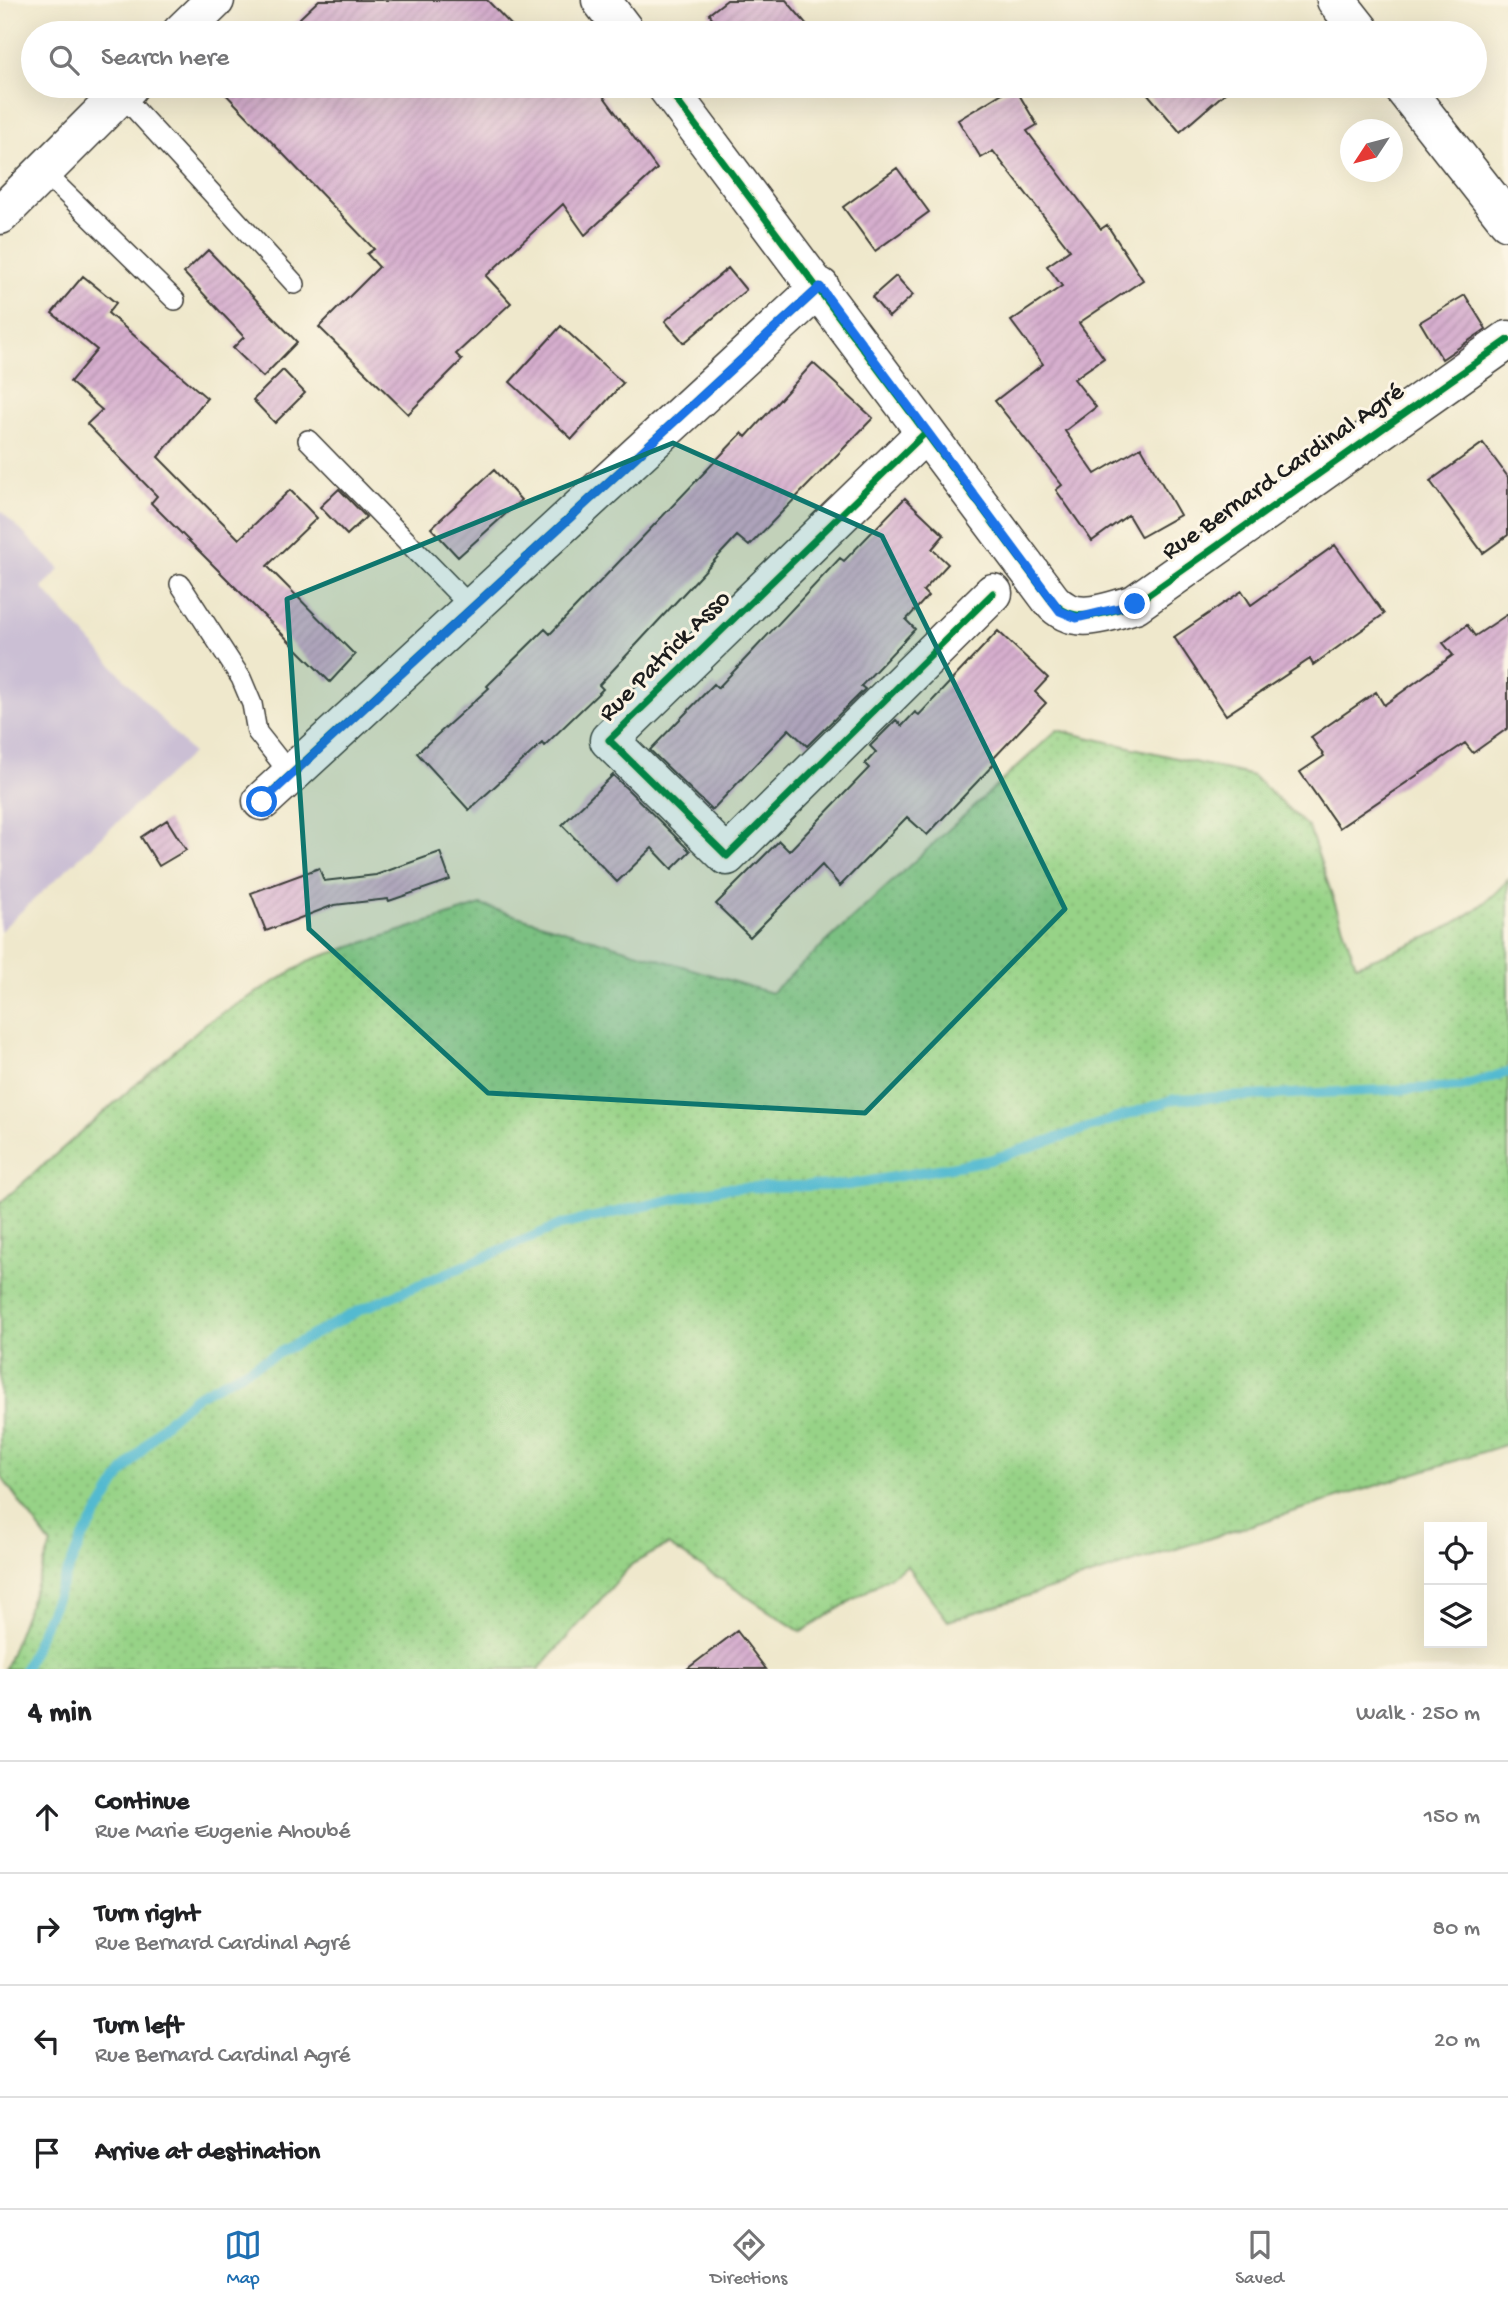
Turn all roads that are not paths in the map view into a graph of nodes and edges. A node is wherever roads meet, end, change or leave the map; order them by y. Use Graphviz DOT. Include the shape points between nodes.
graph roads {
  1 [pos="215,0"];
  2 [pos="601,0"];
  3 [pos="1336,0"];
  4 [pos="193,21"];
  5 [pos="617,21"];
  6 [pos="1353,21"];
  7 [pos="117,98"];
  8 [pos="132,98"];
  9 [pos="675,98"];
  10 [pos="1411,98"];
  11 [pos="43,171"];
  12 [pos="0,215"];
  13 [pos="1508,222"];
  14 [pos="295,284"];
  15 [pos="820,287"];
  16 [pos="175,300"];
  17 [pos="1508,340"];
  18 [pos="925,433"];
  19 [pos="308,440"];
  20 [pos="180,584"];
  21 [pos="993,593"];
  22 [pos="472,608"];
  23 [pos="291,775"];
  24 [pos="262,802"];
  1 -- 4 [label="street"];
  2 -- 5 [label="street"];
  3 -- 6 [label="street"];
  7 -- 11 [label="street"];
  8 -- 14 [label="lane"];
  9 -- 15 [label="street, Rue Bernard Cardinal Agré"];
  10 -- 13 [label="street"];
  11 -- 12 [label="street"];
  11 -- 16 [label="lane"];
  15 -- 18 [label="street, Rue Bernard Cardinal Agré"];
  15 -- 22 [label="street"];
  17 -- 18 [label="street, Rue Bernard Cardinal Agré" via="1135,604 1077,618 1060,611"];
  18 -- 21 [label="street, Rue Patrick Asso" via="609,740 727,856"];
  19 -- 22 [label="lane"];
  20 -- 23 [label="lane" via="241,678 257,732"];
  22 -- 23 [label="street"];
  23 -- 24 [label="street"];
}
